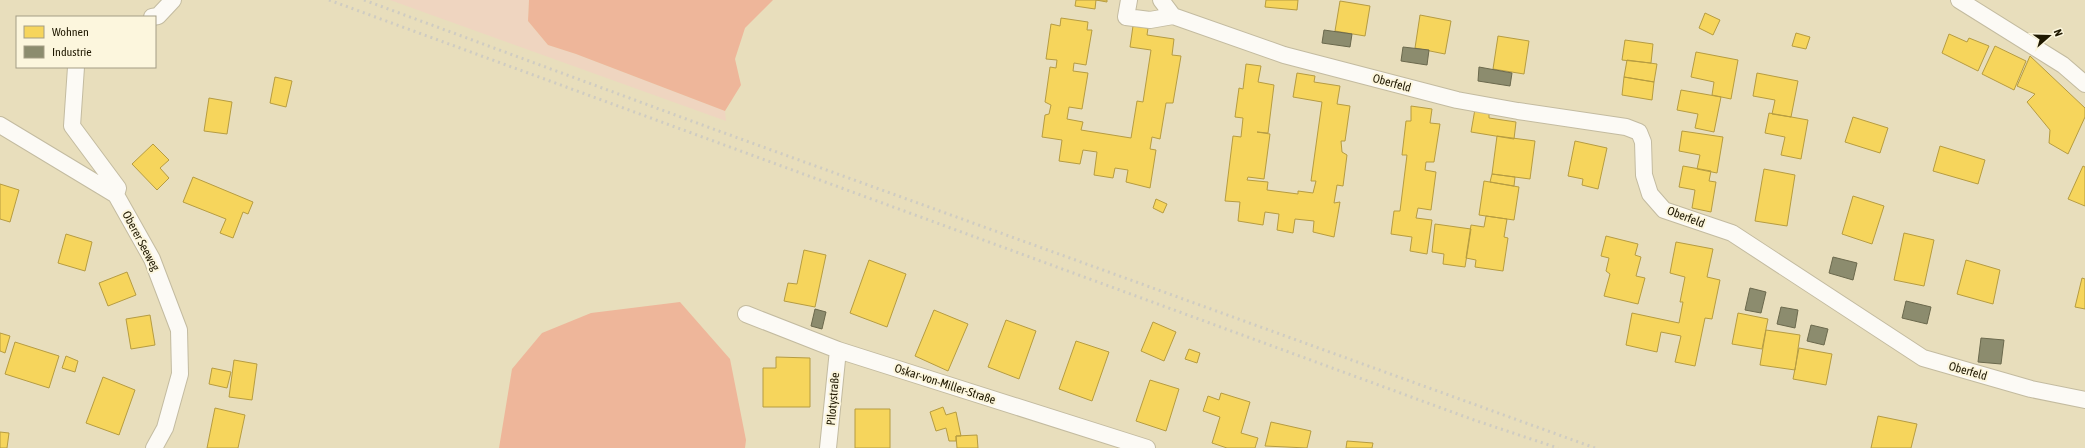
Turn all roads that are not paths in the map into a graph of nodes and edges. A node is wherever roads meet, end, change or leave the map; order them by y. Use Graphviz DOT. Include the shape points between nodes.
graph roads {
  1 [pos="174,0"];
  2 [pos="1129,0"];
  3 [pos="1161,0"];
  4 [pos="1958,0"];
  5 [pos="156,16"];
  6 [pos="1173,16"];
  7 [pos="76,68"];
  8 [pos="2085,84"];
  9 [pos="0,124"];
  10 [pos="116,195"];
  11 [pos="746,314"];
  12 [pos="838,350"];
  13 [pos="2085,400"];
  14 [pos="154,448"];
  15 [pos="828,448"];
  16 [pos="1148,448"];
  1 -- 5 [label="street"];
  2 -- 6 [label="street, Oberfeld" via="1126,17 1150,20"];
  3 -- 6 [label="street"];
  4 -- 8 [label="street" via="2063,65"];
  6 -- 13 [label="street, Oberfeld" via="1284,55 1458,100 1626,126 1639,132 1643,142 1644,175 1650,194 1664,210 1732,234 1923,358 2031,389"];
  7 -- 10 [label="street, Oberer Seeweg" via="72,126 118,188"];
  9 -- 10 [label="street"];
  10 -- 14 [label="street, Oberer Seeweg" via="152,259 179,330 180,374 165,428"];
  11 -- 12 [label="street, Oskar-von-Miller-Straße"];
  12 -- 15 [label="street, Pilotystraße"];
  12 -- 16 [label="street, Oskar-von-Miller-Straße"];
}
